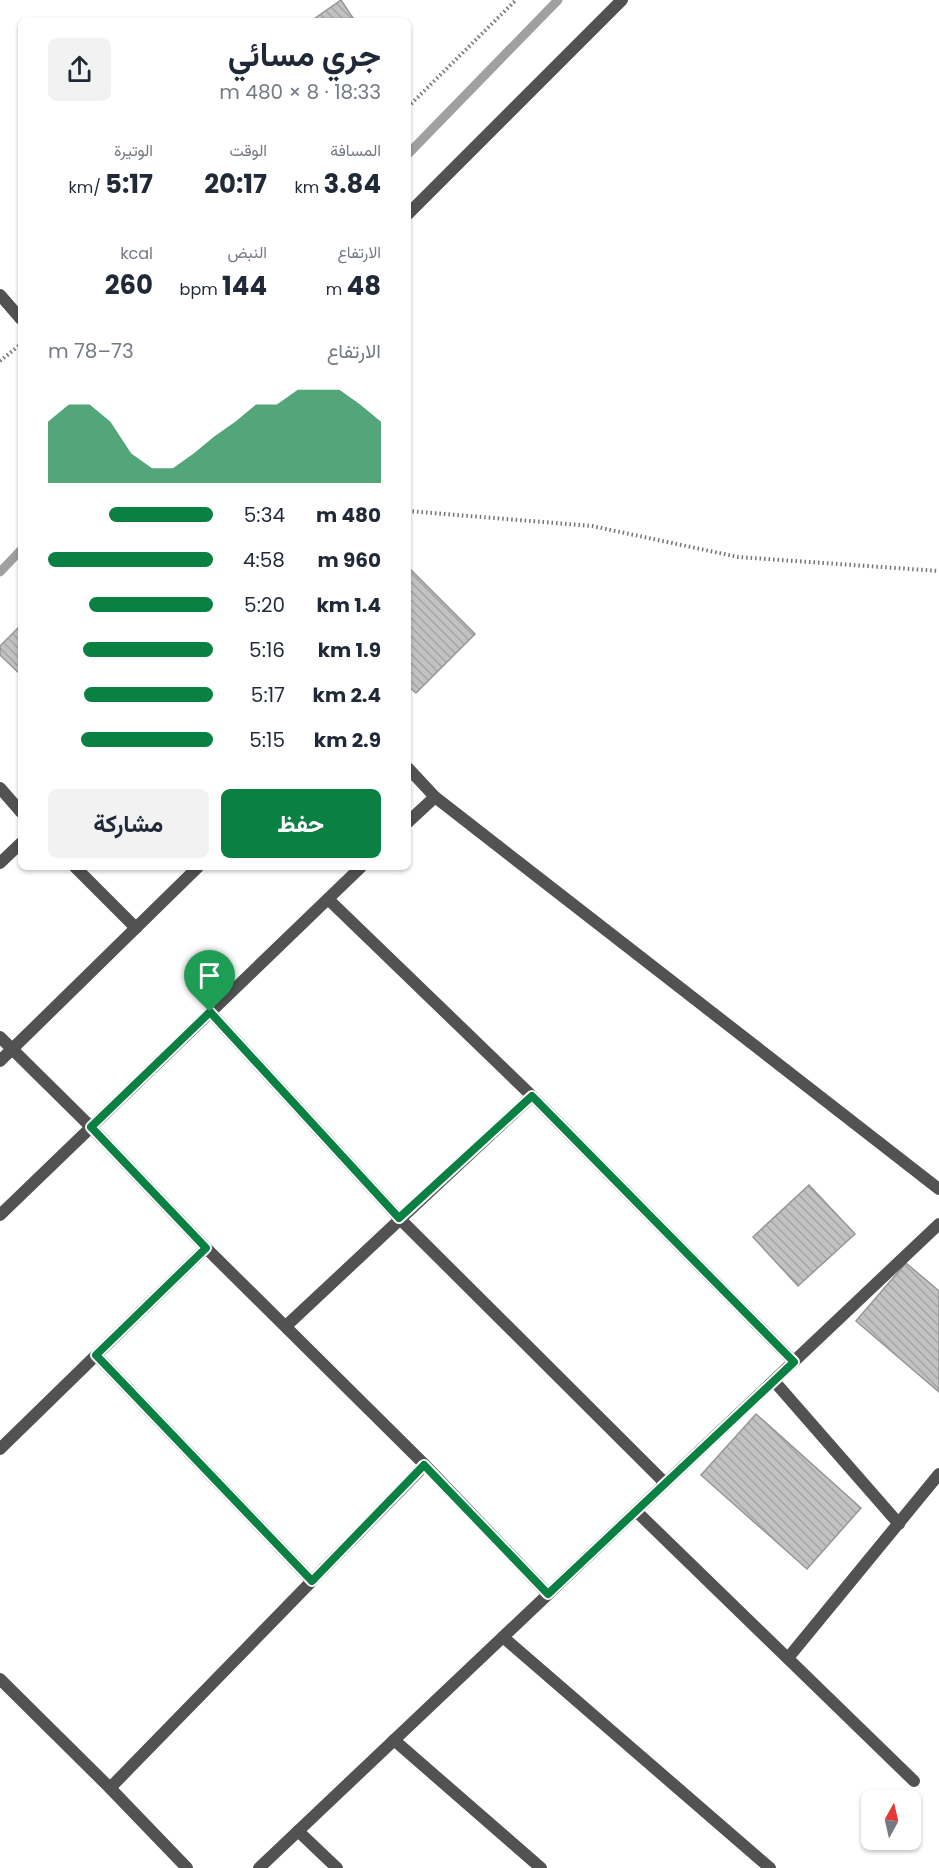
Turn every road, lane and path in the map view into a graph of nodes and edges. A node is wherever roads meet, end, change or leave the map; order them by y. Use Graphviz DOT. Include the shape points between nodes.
graph roads {
  1 [pos="516,0"];
  2 [pos="622,0"];
  3 [pos="411,104"];
  4 [pos="411,211"];
  5 [pos="0,295"];
  6 [pos="18,316"];
  7 [pos="18,346"];
  8 [pos="0,361"];
  9 [pos="411,511"];
  10 [pos="939,571"];
  11 [pos="411,771"];
  12 [pos="0,788"];
  13 [pos="435,797"];
  14 [pos="18,809"];
  15 [pos="411,819"];
  16 [pos="18,846"];
  17 [pos="0,863"];
  18 [pos="78,870"];
  19 [pos="195,870"];
  20 [pos="358,870"];
  21 [pos="328,899"];
  22 [pos="136,928"];
  23 [pos="210,1012"];
  24 [pos="0,1037"];
  25 [pos="12,1050"];
  26 [pos="0,1061"];
  27 [pos="532,1096"];
  28 [pos="91,1127"];
  29 [pos="939,1189"];
  30 [pos="0,1215"];
  31 [pos="399,1218"];
  32 [pos="939,1224"];
  33 [pos="206,1248"];
  34 [pos="286,1326"];
  35 [pos="96,1355"];
  36 [pos="794,1362"];
  37 [pos="774,1381"];
  38 [pos="0,1449"];
  39 [pos="424,1465"];
  40 [pos="939,1474"];
  41 [pos="665,1484"];
  42 [pos="636,1511"];
  43 [pos="899,1524"];
  44 [pos="312,1581"];
  45 [pos="548,1594"];
  46 [pos="503,1637"];
  47 [pos="788,1658"];
  48 [pos="0,1679"];
  49 [pos="394,1740"];
  50 [pos="914,1781"];
  51 [pos="110,1788"];
  52 [pos="298,1831"];
  53 [pos="187,1868"];
  54 [pos="260,1868"];
  55 [pos="337,1868"];
  56 [pos="541,1868"];
  57 [pos="770,1868"];
  1 -- 3 [label="path"];
  2 -- 4 [label="street"];
  5 -- 6 [label="street"];
  7 -- 8 [label="path"];
  9 -- 10 [label="path" via="592,526 738,557"];
  11 -- 13 [label="street"];
  12 -- 14 [label="street"];
  13 -- 15 [label="street"];
  13 -- 29 [label="street"];
  16 -- 17 [label="street"];
  18 -- 22 [label="street"];
  19 -- 22 [label="street"];
  20 -- 21 [label="street"];
  21 -- 23 [label="street"];
  21 -- 27 [label="street"];
  22 -- 25 [label="street"];
  23 -- 28 [label="street"];
  23 -- 31 [label="street"];
  24 -- 25 [label="street"];
  25 -- 26 [label="street"];
  25 -- 28 [label="street"];
  27 -- 31 [label="street"];
  27 -- 36 [label="street"];
  28 -- 30 [label="street"];
  28 -- 33 [label="street"];
  31 -- 34 [label="street"];
  31 -- 41 [label="street"];
  32 -- 36 [label="street"];
  33 -- 34 [label="street"];
  33 -- 35 [label="street"];
  34 -- 39 [label="street"];
  35 -- 38 [label="street"];
  35 -- 44 [label="street"];
  36 -- 37 [label="street"];
  37 -- 41 [label="street"];
  37 -- 43 [label="street"];
  39 -- 44 [label="street"];
  39 -- 45 [label="street"];
  40 -- 43 [label="street"];
  41 -- 42 [label="street"];
  42 -- 45 [label="street"];
  42 -- 47 [label="street"];
  43 -- 47 [label="street"];
  44 -- 51 [label="street"];
  45 -- 46 [label="street"];
  46 -- 49 [label="street"];
  46 -- 57 [label="street"];
  47 -- 50 [label="street"];
  48 -- 51 [label="street"];
  49 -- 52 [label="street"];
  49 -- 56 [label="street"];
  51 -- 53 [label="street"];
  52 -- 54 [label="street"];
  52 -- 55 [label="street"];
}
